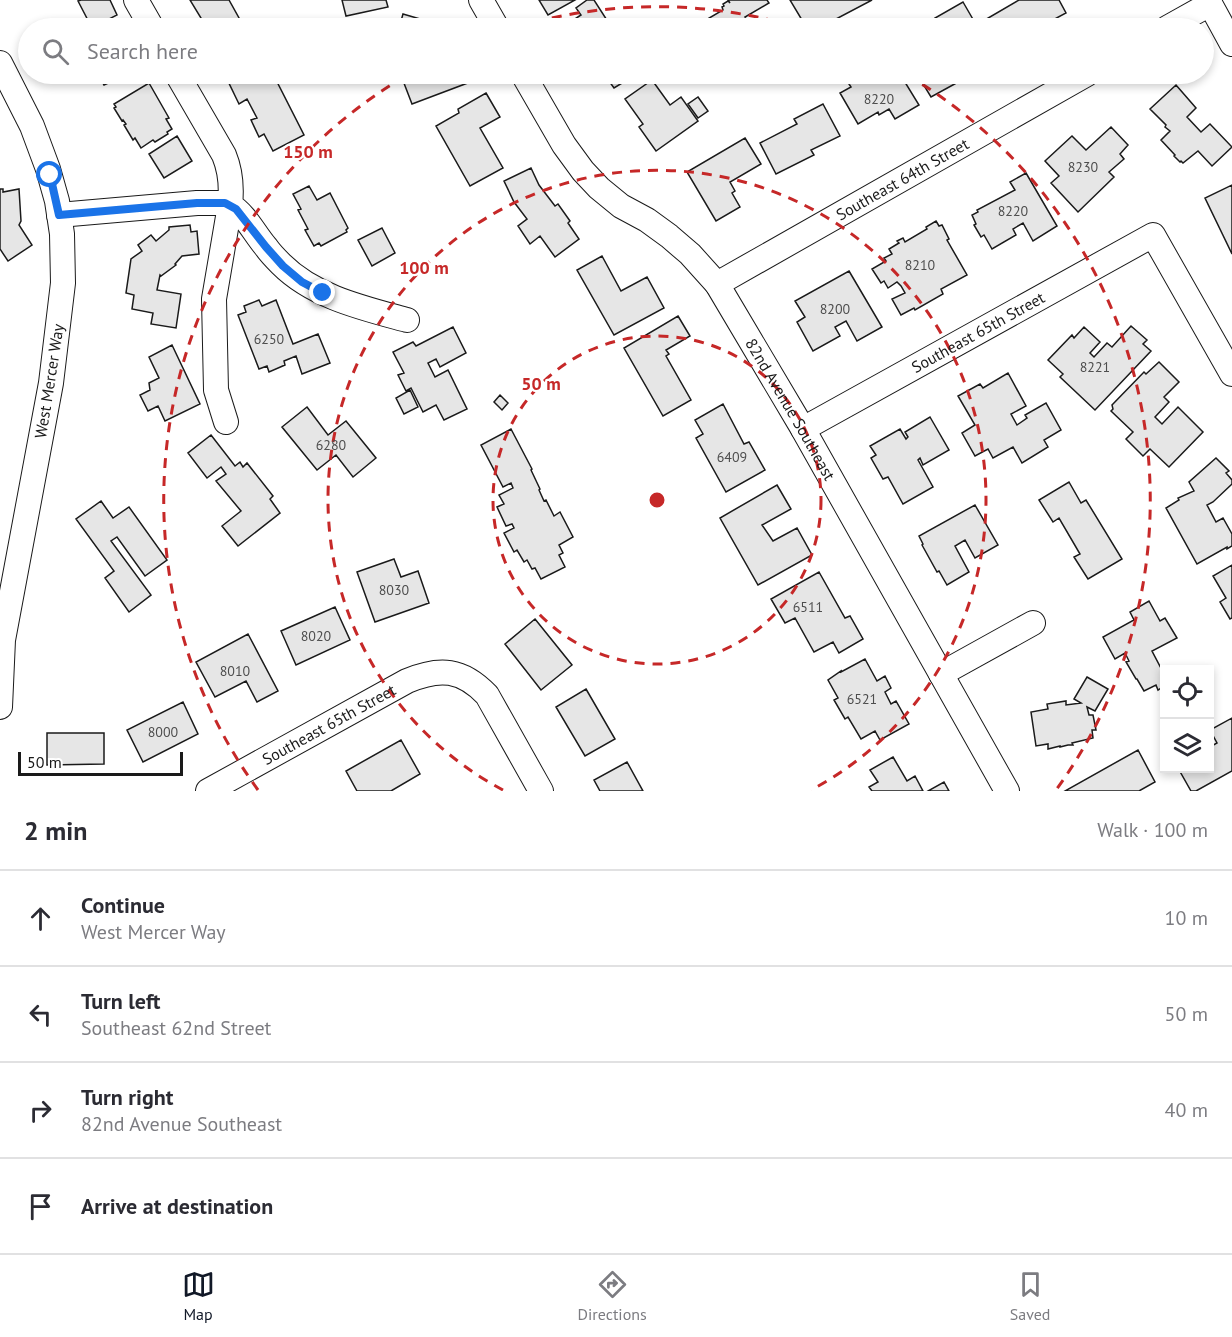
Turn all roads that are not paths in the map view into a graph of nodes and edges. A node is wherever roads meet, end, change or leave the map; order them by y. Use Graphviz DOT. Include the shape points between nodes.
graph roads {
  1 [pos="136,0"];
  2 [pos="481,0"];
  3 [pos="1209,2"];
  4 [pos="146,18"];
  5 [pos="491,18"];
  6 [pos="1183,18"];
  7 [pos="1232,44"];
  8 [pos="0,63"];
  9 [pos="183,84"];
  10 [pos="529,84"];
  11 [pos="1070,84"];
  12 [pos="230,205"];
  13 [pos="59,215"];
  14 [pos="717,284"];
  15 [pos="407,320"];
  16 [pos="1232,374"];
  17 [pos="226,422"];
  18 [pos="803,429"];
  19 [pos="1033,623"];
  20 [pos="2,640"];
  21 [pos="941,674"];
  22 [pos="0,707"];
  23 [pos="208,791"];
  24 [pos="542,791"];
  25 [pos="1007,791"];
  1 -- 4 [label="street"];
  2 -- 5 [label="street"];
  3 -- 6 [label="street"];
  3 -- 7 [label="street"];
  8 -- 13 [label="street, West Mercer Way" via="36,137"];
  9 -- 12 [label="street" via="224,155 232,186"];
  10 -- 14 [label="street, 82nd Avenue Southeast" via="583,171 621,206 669,236"];
  11 -- 14 [label="street, Southeast 64th Street"];
  12 -- 13 [label="street" via="197,203"];
  12 -- 15 [label="street" via="302,282 354,305"];
  12 -- 17 [label="street" via="214,299 216,390"];
  13 -- 20 [label="street, West Mercer Way" via="63,284 51,383"];
  14 -- 18 [label="street, 82nd Avenue Southeast"];
  16 -- 18 [label="street, Southeast 65th Street" via="1153,235"];
  18 -- 21 [label="street, 82nd Avenue Southeast"];
  19 -- 21 [label="street"];
  20 -- 22 [label="street, West Mercer Way"];
  21 -- 25 [label="street, 82nd Avenue Southeast"];
  23 -- 24 [label="street, Southeast 65th Street" via="407,681 436,672 465,677 487,695"];
}
